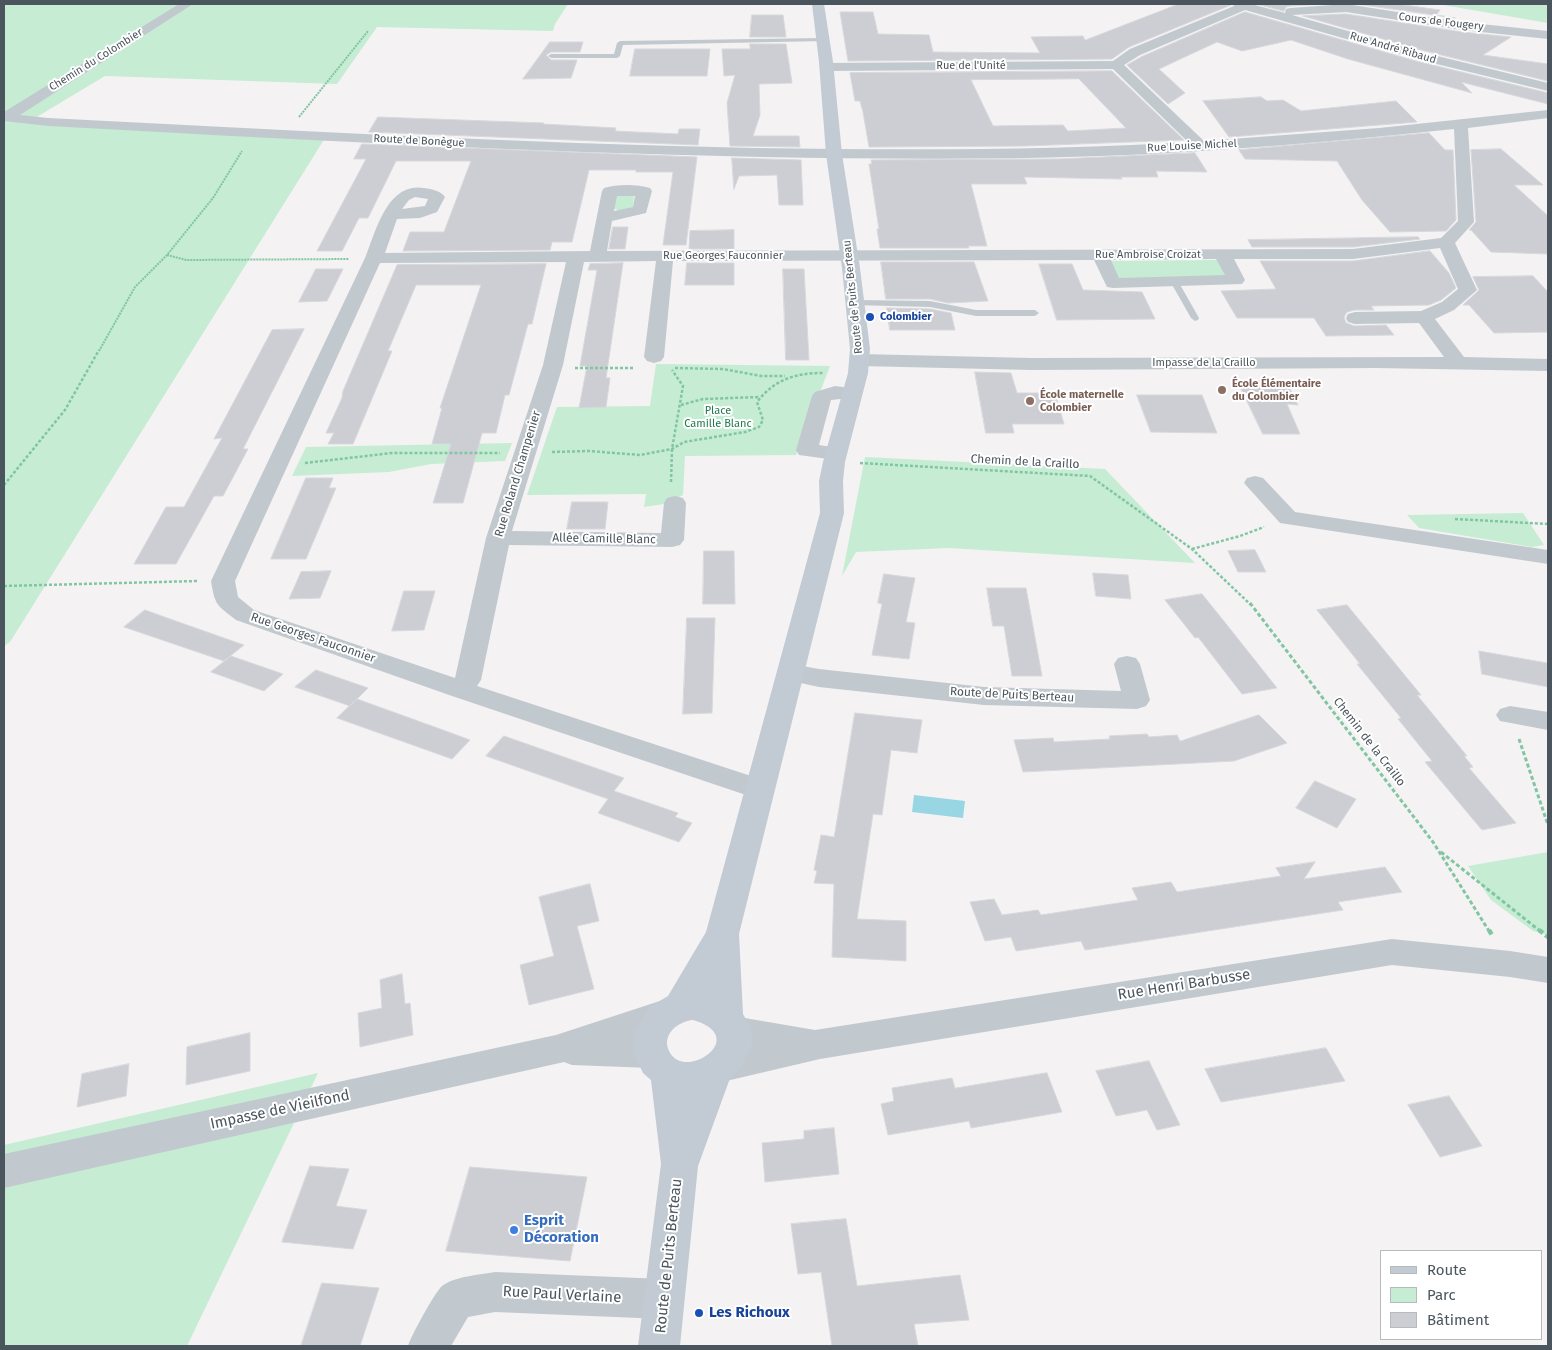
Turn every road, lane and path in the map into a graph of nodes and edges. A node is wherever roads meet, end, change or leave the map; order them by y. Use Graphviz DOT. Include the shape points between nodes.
graph roads {
  1 [pos="186,4"];
  2 [pos="818,4"];
  3 [pos="1243,5"];
  4 [pos="1275,14"];
  5 [pos="368,31"];
  6 [pos="1548,35"];
  7 [pos="823,40"];
  8 [pos="1135,52"];
  9 [pos="551,56"];
  10 [pos="1063,65"];
  11 [pos="1116,65"];
  12 [pos="826,67"];
  13 [pos="1548,87"];
  14 [pos="1548,114"];
  15 [pos="5,117"];
  16 [pos="1461,125"];
  17 [pos="254,133"];
  18 [pos="284,134"];
  19 [pos="1200,145"];
  20 [pos="834,154"];
  21 [pos="392,215"];
  22 [pos="604,218"];
  23 [pos="1446,242"];
  24 [pos="1222,254"];
  25 [pos="167,255"];
  26 [pos="849,255"];
  27 [pos="1100,255"];
  28 [pos="665,256"];
  29 [pos="586,257"];
  30 [pos="374,258"];
  31 [pos="1174,281"];
  32 [pos="855,303"];
  33 [pos="1035,313"];
  34 [pos="1195,318"];
  35 [pos="1355,318"];
  36 [pos="1424,318"];
  37 [pos="654,357"];
  38 [pos="860,360"];
  39 [pos="1458,362"];
  40 [pos="553,365"];
  41 [pos="1548,365"];
  42 [pos="638,368"];
  43 [pos="830,373"];
  44 [pos="786,376"];
  45 [pos="760,397"];
  46 [pos="681,405"];
  47 [pos="672,449"];
  48 [pos="524,453"];
  49 [pos="280,458"];
  50 [pos="835,458"];
  51 [pos="1255,483"];
  52 [pos="4,485"];
  53 [pos="675,503"];
  54 [pos="1288,518"];
  55 [pos="498,538"];
  56 [pos="1192,549"];
  57 [pos="1548,557"];
  58 [pos="224,581"];
  59 [pos="4,586"];
  60 [pos="1127,664"];
  61 [pos="791,673"];
  62 [pos="461,690"];
  63 [pos="1510,715"];
  64 [pos="1548,721"];
  65 [pos="761,787"];
  66 [pos="1548,825"];
  67 [pos="1439,850"];
  68 [pos="722,934"];
  69 [pos="1548,937"];
  70 [pos="1510,964"];
  71 [pos="1548,970"];
  72 [pos="674,1009"];
  73 [pos="730,1024"];
  74 [pos="820,1044"];
  75 [pos="556,1050"];
  76 [pos="660,1063"];
  77 [pos="718,1069"];
  78 [pos="679,1166"];
  79 [pos="4,1171"];
  80 [pos="663,1299"];
  81 [pos="428,1346"];
  82 [pos="659,1346"];
  1 -- 15 [label="street, Chemin du Colombier"];
  2 -- 7 [label="street, Route de Puits Berteau"];
  3 -- 4 [label="street, Rue André Ribaud"];
  3 -- 8 [label="street"];
  4 -- 6 [label="street, Cours de Fougery" via="1346,8"];
  4 -- 13 [label="street, Rue André Ribaud" via="1421,56"];
  5 -- 18 [label="path"];
  7 -- 9 [label="lane" via="620,43 617,56"];
  7 -- 12 [label="street, Route de Puits Berteau"];
  8 -- 10 [label="street" via="1056,53"];
  8 -- 11 [label="street"];
  10 -- 11 [label="street, Rue de l'Unité"];
  10 -- 12 [label="street, Rue de l'Unité"];
  11 -- 19 [label="street"];
  12 -- 20 [label="street, Route de Puits Berteau"];
  14 -- 16 [label="street, Rue Louise Michel"];
  15 -- 17 [label="street, Route de Bonègue"];
  16 -- 19 [label="street, Rue Louise Michel"];
  16 -- 23 [label="street" via="1466,222"];
  17 -- 18 [label="street, Route de Bonègue"];
  17 -- 25 [label="path" via="213,198"];
  18 -- 20 [label="street, Route de Bonègue" via="466,144"];
  19 -- 20 [label="street, Rue Louise Michel" via="1091,152"];
  20 -- 26 [label="street, Route de Puits Berteau"];
  21 -- 30 [label="street"];
  22 -- 29 [label="street"];
  23 -- 24 [label="street, Rue Ambroise Croizat" via="1354,254"];
  23 -- 36 [label="street" via="1468,290 1448,306"];
  24 -- 27 [label="street, Rue Ambroise Croizat"];
  24 -- 31 [label="street" via="1236,280"];
  25 -- 30 [label="path" via="186,260"];
  25 -- 52 [label="path" via="135,287 65,410"];
  26 -- 27 [label="street, Rue Ambroise Croizat"];
  26 -- 28 [label="street, Rue Georges Fauconnier"];
  26 -- 32 [label="street, Route de Puits Berteau"];
  27 -- 31 [label="street" via="1113,283"];
  28 -- 29 [label="street, Rue Georges Fauconnier"];
  28 -- 37 [label="street"];
  29 -- 30 [label="street, Rue Georges Fauconnier"];
  29 -- 40 [label="street, Rue Roland Champenier"];
  30 -- 49 [label="street"];
  31 -- 34 [label="lane"];
  32 -- 33 [label="lane" via="930,304 976,313"];
  32 -- 38 [label="street, Route de Puits Berteau"];
  35 -- 36 [label="street"];
  36 -- 39 [label="street"];
  38 -- 39 [label="street, Impasse de la Craillo" via="1104,364"];
  38 -- 50 [label="street, Route de Puits Berteau"];
  39 -- 41 [label="street, Impasse de la Craillo"];
  40 -- 42 [label="path"];
  40 -- 48 [label="street, Rue Roland Champenier"];
  43 -- 44 [label="path"];
  44 -- 45 [label="path"];
  44 -- 46 [label="path" via="761,376 722,369 669,368 683,386"];
  45 -- 46 [label="path" via="703,399"];
  45 -- 47 [label="path" via="757,402 763,420 759,427 684,442"];
  46 -- 47 [label="path"];
  47 -- 48 [label="path" via="640,455"];
  47 -- 53 [label="path" via="671,498"];
  48 -- 49 [label="path" via="392,453 304,463"];
  48 -- 55 [label="street, Rue Roland Champenier"];
  49 -- 58 [label="street"];
  50 -- 56 [label="path, Chemin de la Craillo" via="1090,476"];
  50 -- 61 [label="street, Route de Puits Berteau" via="831,481 832,513"];
  51 -- 54 [label="street"];
  53 -- 55 [label="street, Allée Camille Blanc" via="672,540"];
  54 -- 56 [label="path"];
  54 -- 57 [label="street"];
  55 -- 62 [label="street, Rue Roland Champenier" via="468,680"];
  56 -- 67 [label="path, Chemin de la Craillo" via="1248,602"];
  58 -- 59 [label="path"];
  58 -- 62 [label="street, Rue Georges Fauconnier" via="226,600 245,615"];
  60 -- 61 [label="street, Route de Puits Berteau" via="1137,700 984,696"];
  61 -- 65 [label="street, Route de Puits Berteau"];
  62 -- 65 [label="street, Rue Georges Fauconnier" via="746,785"];
  63 -- 64 [label="street"];
  63 -- 66 [label="path"];
  65 -- 68 [label="street, Route de Puits Berteau"];
  67 -- 69 [label="path"];
  67 -- 70 [label="path, Chemin de la Craillo"];
  68 -- 72 [label="street, Route de Puits Berteau"];
  68 -- 73 [label="street, Route de Puits Berteau"];
  70 -- 71 [label="street, Rue Henri Barbusse"];
  70 -- 74 [label="street, Rue Henri Barbusse" via="1392,952"];
  72 -- 73 [label="street" via="706,1006"];
  72 -- 75 [label="street, Impasse de Vieilfond"];
  72 -- 76 [label="street" via="659,1020 649,1041"];
  73 -- 74 [label="street, Rue Henri Barbusse"];
  73 -- 77 [label="street" via="734,1049"];
  74 -- 77 [label="street, Rue Henri Barbusse"];
  75 -- 76 [label="street, Impasse de Vieilfond"];
  75 -- 79 [label="street, Impasse de Vieilfond"];
  76 -- 77 [label="street" via="691,1078 703,1077"];
  76 -- 78 [label="street, Route de Puits Berteau"];
  77 -- 78 [label="street, Route de Puits Berteau"];
  78 -- 80 [label="street, Route de Puits Berteau"];
  80 -- 81 [label="street, Rue Paul Verlaine" via="495,1292 456,1300"];
  80 -- 82 [label="street, Route de Puits Berteau"];
}
